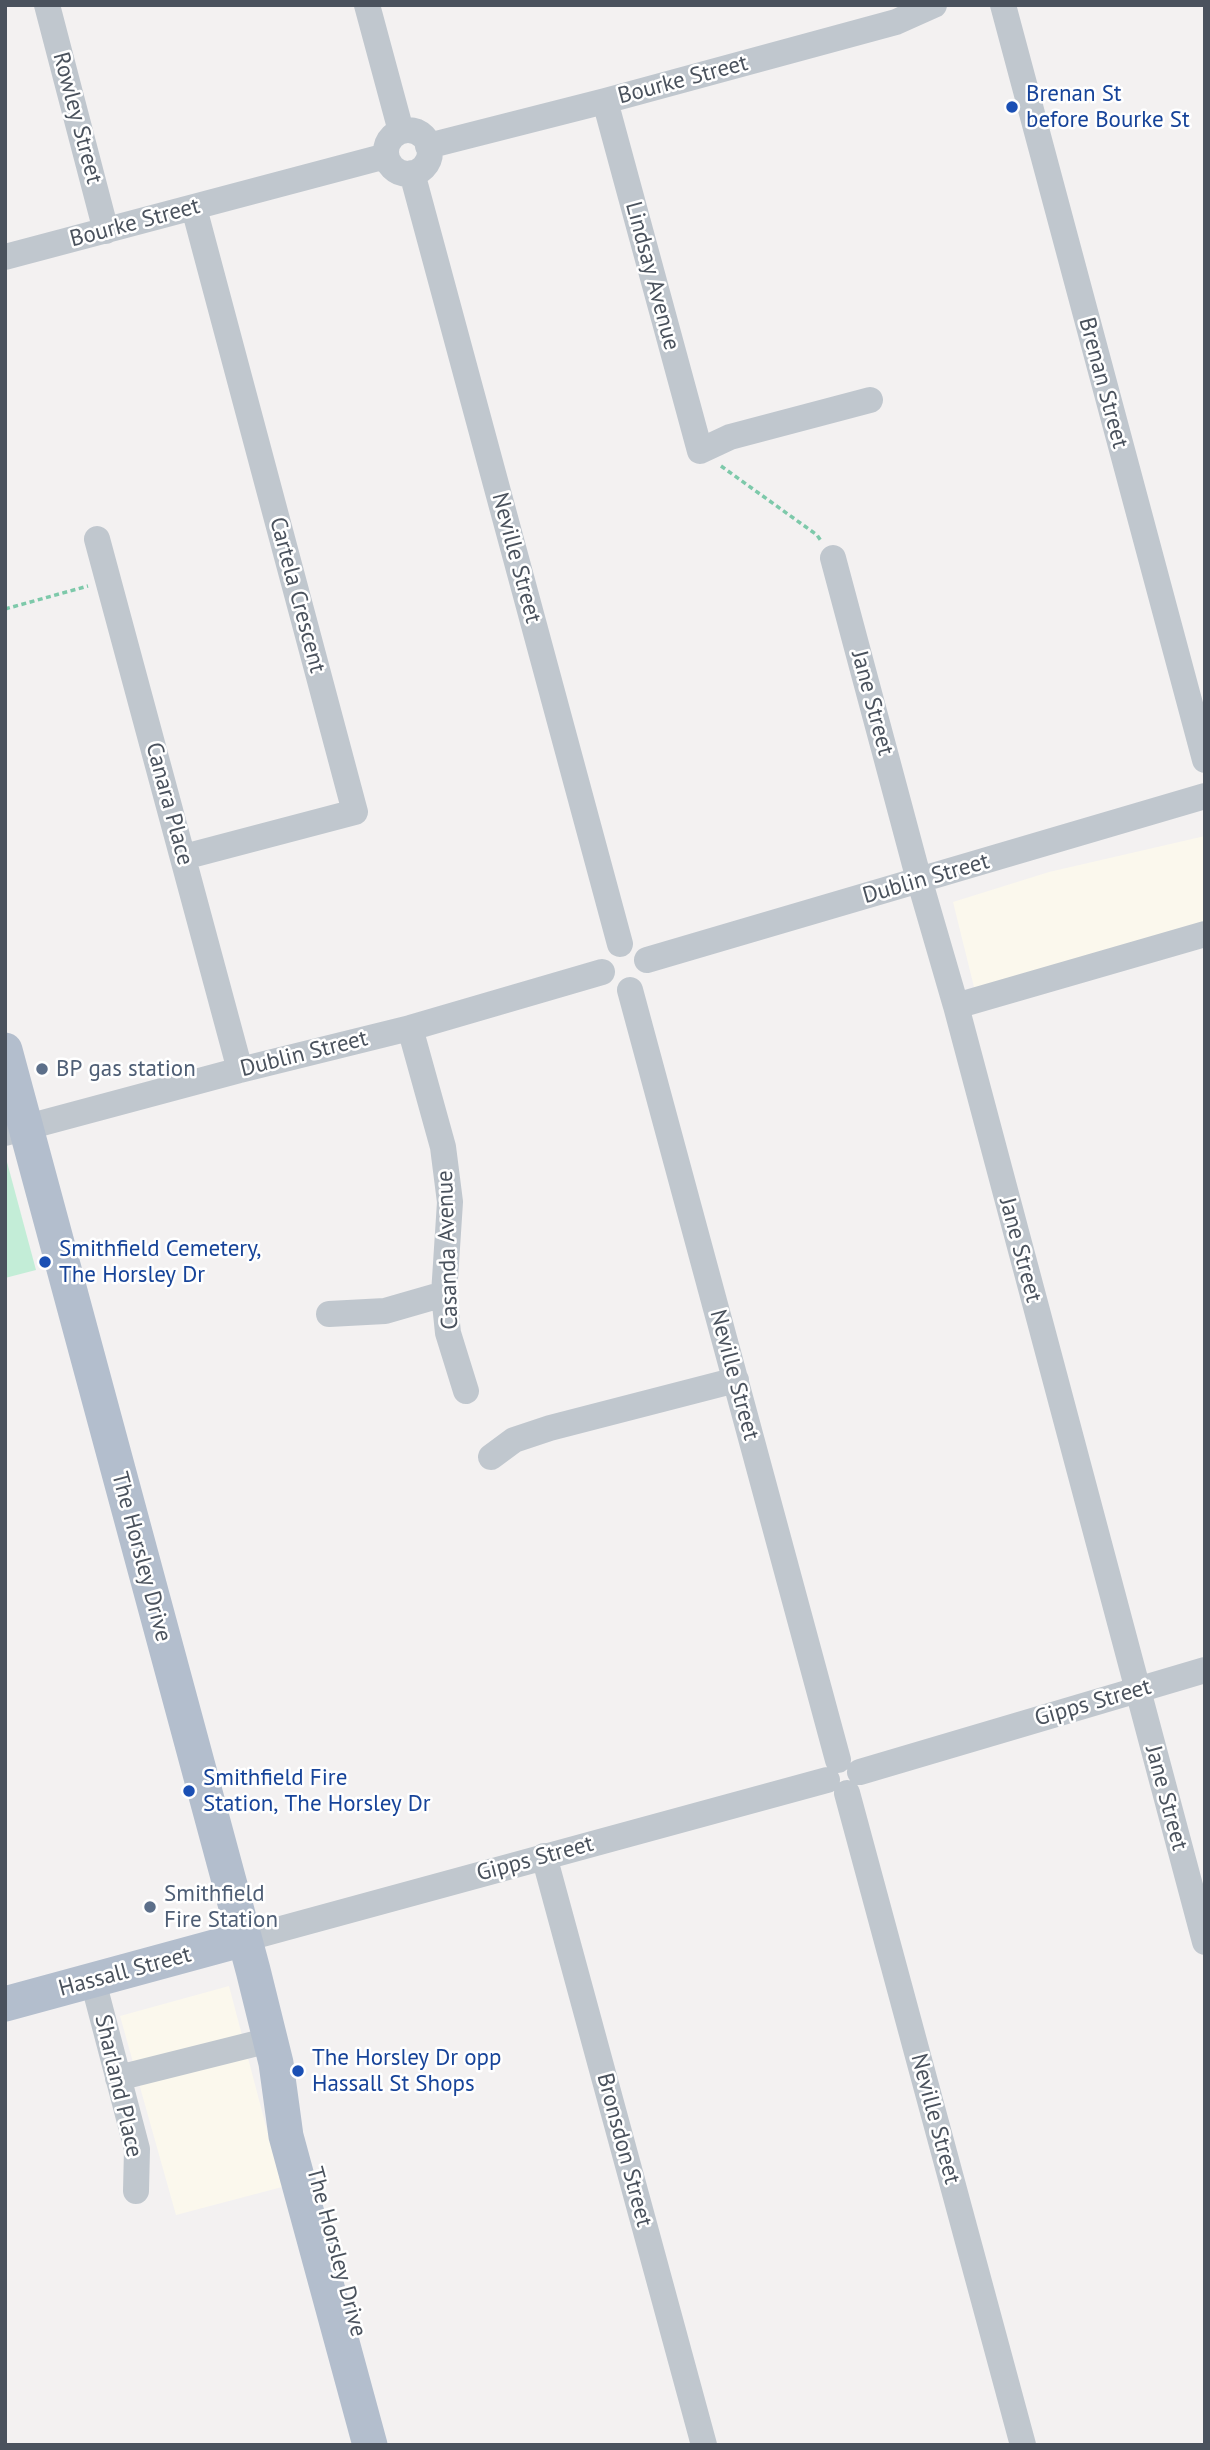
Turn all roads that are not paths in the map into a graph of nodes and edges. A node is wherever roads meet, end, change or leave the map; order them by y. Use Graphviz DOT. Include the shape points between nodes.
graph roads {
  1 [pos="47,5"];
  2 [pos="367,5"];
  3 [pos="934,5"];
  4 [pos="1003,5"];
  5 [pos="605,101"];
  6 [pos="401,131"];
  7 [pos="428,146"];
  8 [pos="386,156"];
  9 [pos="412,173"];
  10 [pos="194,208"];
  11 [pos="106,231"];
  12 [pos="5,257"];
  13 [pos="870,400"];
  14 [pos="97,539"];
  15 [pos="834,558"];
  16 [pos="1205,760"];
  17 [pos="1205,796"];
  18 [pos="184,858"];
  19 [pos="919,882"];
  20 [pos="1205,934"];
  21 [pos="620,944"];
  22 [pos="647,960"];
  23 [pos="601,972"];
  24 [pos="630,990"];
  25 [pos="956,1006"];
  26 [pos="410,1028"];
  27 [pos="5,1050"];
  28 [pos="240,1070"];
  29 [pos="15,1130"];
  30 [pos="444,1294"];
  31 [pos="330,1314"];
  32 [pos="736,1380"];
  33 [pos="466,1391"];
  34 [pos="491,1457"];
  35 [pos="1205,1671"];
  36 [pos="1137,1690"];
  37 [pos="843,1776"];
  38 [pos="544,1856"];
  39 [pos="244,1939"];
  40 [pos="1205,1942"];
  41 [pos="93,1980"];
  42 [pos="5,2004"];
  43 [pos="273,2051"];
  44 [pos="118,2078"];
  45 [pos="136,2192"];
  46 [pos="370,2445"];
  47 [pos="388,2445"];
  48 [pos="704,2445"];
  49 [pos="1023,2445"];
  1 -- 11 [label="street, Rowley Street"];
  2 -- 6 [label="street"];
  3 -- 5 [label="street, Bourke Street" via="896,22"];
  4 -- 16 [label="street, Brenan Street"];
  5 -- 7 [label="street, Bourke Street"];
  5 -- 13 [label="street, Lindsay Avenue" via="700,451 730,437"];
  6 -- 7 [label="street" via="415,131"];
  6 -- 8 [label="street" via="391,138"];
  7 -- 9 [label="street" via="428,160"];
  8 -- 9 [label="street" via="393,168"];
  8 -- 10 [label="street, Bourke Street"];
  9 -- 21 [label="street, Neville Street"];
  10 -- 11 [label="street, Bourke Street"];
  10 -- 18 [label="street, Cartela Crescent" via="355,812"];
  11 -- 12 [label="street, Bourke Street"];
  14 -- 18 [label="street, Canara Place"];
  15 -- 19 [label="street, Jane Street"];
  17 -- 19 [label="street, Dublin Street"];
  18 -- 28 [label="street, Canara Place"];
  19 -- 22 [label="street, Dublin Street"];
  19 -- 25 [label="street, Jane Street"];
  20 -- 25 [label="street"];
  21 -- 22 [label="street" via="634,945"];
  21 -- 23 [label="street" via="606,952"];
  22 -- 24 [label="street" via="648,970"];
  23 -- 24 [label="street" via="614,988"];
  23 -- 26 [label="street, Dublin Street"];
  24 -- 32 [label="street, Neville Street"];
  25 -- 36 [label="street, Jane Street"];
  26 -- 28 [label="street, Dublin Street"];
  26 -- 30 [label="street, Casanda Avenue" via="443,1147 450,1202"];
  27 -- 29 [label="main road, The Horsley Drive"];
  28 -- 29 [label="street, Dublin Street"];
  29 -- 39 [label="main road, The Horsley Drive"];
  30 -- 31 [label="street" via="385,1311"];
  30 -- 33 [label="street, Casanda Avenue" via="448,1332"];
  32 -- 34 [label="street" via="550,1428 514,1440"];
  32 -- 37 [label="street, Neville Street"];
  35 -- 36 [label="street, Gipps Street"];
  36 -- 37 [label="street, Gipps Street"];
  36 -- 40 [label="street, Jane Street"];
  37 -- 38 [label="street, Gipps Street"];
  37 -- 49 [label="street, Neville Street"];
  38 -- 39 [label="street, Gipps Street"];
  38 -- 48 [label="street, Bronsdon Street"];
  39 -- 41 [label="main road, Hassall Street"];
  39 -- 43 [label="main road, The Horsley Drive"];
  41 -- 42 [label="main road, Hassall Street"];
  41 -- 44 [label="street, Sharland Place"];
  43 -- 44 [label="street"];
  43 -- 46 [label="main road, The Horsley Drive" via="286,2136"];
  43 -- 47 [label="main road, The Horsley Drive" via="303,2126"];
  44 -- 45 [label="street, Sharland Place" via="137,2150"];
}
